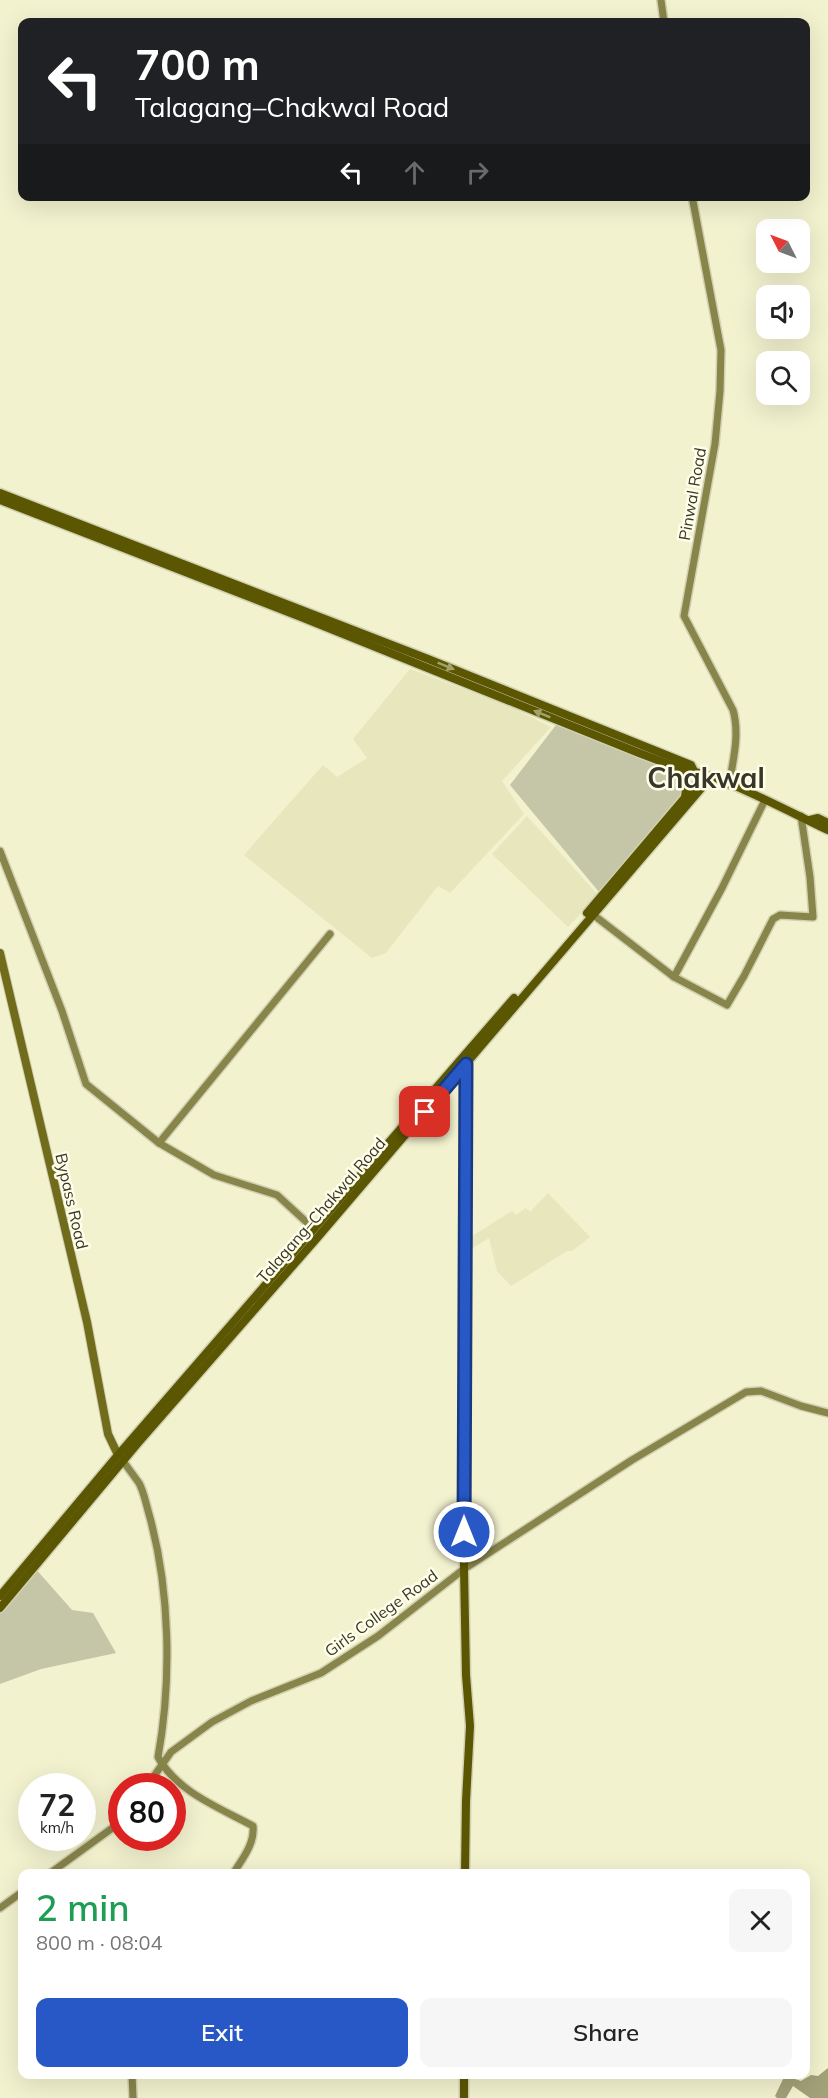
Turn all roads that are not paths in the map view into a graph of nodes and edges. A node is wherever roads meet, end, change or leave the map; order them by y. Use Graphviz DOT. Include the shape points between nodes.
graph roads {
  1 [pos="661,0"];
  2 [pos="663,18"];
  3 [pos="693,201"];
  4 [pos="0,493"];
  5 [pos="0,500"];
  6 [pos="660,761"];
  7 [pos="694,771"];
  8 [pos="707,776"];
  9 [pos="729,785"];
  10 [pos="684,798"];
  11 [pos="765,800"];
  12 [pos="806,818"];
  13 [pos="828,823"];
  14 [pos="828,830"];
  15 [pos="0,851"];
  16 [pos="591,913"];
  17 [pos="330,934"];
  18 [pos="0,953"];
  19 [pos="674,977"];
  20 [pos="466,1059"];
  21 [pos="422,1110"];
  22 [pos="159,1143"];
  23 [pos="314,1229"];
  24 [pos="828,1413"];
  25 [pos="128,1450"];
  26 [pos="118,1460"];
  27 [pos="464,1569"];
  28 [pos="0,1596"];
  29 [pos="0,1608"];
  30 [pos="162,1764"];
  31 [pos="156,1773"];
  32 [pos="108,1831"];
  33 [pos="56,1869"];
  34 [pos="236,1869"];
  35 [pos="465,1869"];
  36 [pos="18,1895"];
  37 [pos="0,1908"];
  38 [pos="132,2079"];
  39 [pos="464,2079"];
  40 [pos="133,2098"];
  41 [pos="464,2098"];
  1 -- 2 [label="street"];
  3 -- 9 [label="street, Pinwal Road" via="721,350 715,444 684,616 736,721"];
  4 -- 7 [label="highway, one-way" via="521,696 691,765"];
  6 -- 5 [label="highway, one-way"];
  6 -- 7 [label="highway"];
  6 -- 10 [label="highway" via="683,778"];
  7 -- 8 [label="highway"];
  8 -- 9 [label="highway"];
  8 -- 10 [label="highway, Talagang–Chakwal Road"];
  8 -- 16 [label="highway, Talagang–Chakwal Road"];
  9 -- 11 [label="highway"];
  10 -- 16 [label="highway, Talagang–Chakwal Road"];
  11 -- 12 [label="highway"];
  11 -- 19 [label="street"];
  12 -- 13 [label="highway"];
  12 -- 14 [label="highway"];
  12 -- 19 [label="street" via="813,917 780,915 773,919 727,1005"];
  15 -- 22 [label="street" via="86,1084"];
  16 -- 19 [label="street"];
  16 -- 20 [label="highway, Talagang–Chakwal Road"];
  17 -- 22 [label="street"];
  18 -- 26 [label="main road, Bypass Road" via="87,1322 108,1434"];
  20 -- 21 [label="highway, Talagang–Chakwal Road"];
  20 -- 27 [label="highway"];
  21 -- 23 [label="highway, Talagang–Chakwal Road"];
  21 -- 25 [label="highway, Talagang–Chakwal Road"];
  22 -- 23 [label="street" via="214,1175 277,1195"];
  23 -- 25 [label="highway, Talagang–Chakwal Road"];
  24 -- 27 [label="street, Girls College Road" via="760,1391 746,1392"];
  25 -- 26 [label="highway, Talagang–Chakwal Road"];
  26 -- 28 [label="highway, Talagang–Chakwal Road"];
  26 -- 29 [label="highway, Talagang–Chakwal Road"];
  26 -- 30 [label="street" via="140,1485 154,1533 168,1650 158,1757"];
  27 -- 30 [label="street, Girls College Road" via="378,1636 321,1672 212,1722 171,1752"];
  27 -- 35 [label="highway" via="470,1726"];
  30 -- 31 [label="street, Girls College Road"];
  30 -- 34 [label="street" via="184,1787 253,1826 251,1845"];
  32 -- 33 [label="street"];
  36 -- 37 [label="street"];
  38 -- 40 [label="street"];
  39 -- 41 [label="highway"];
}
